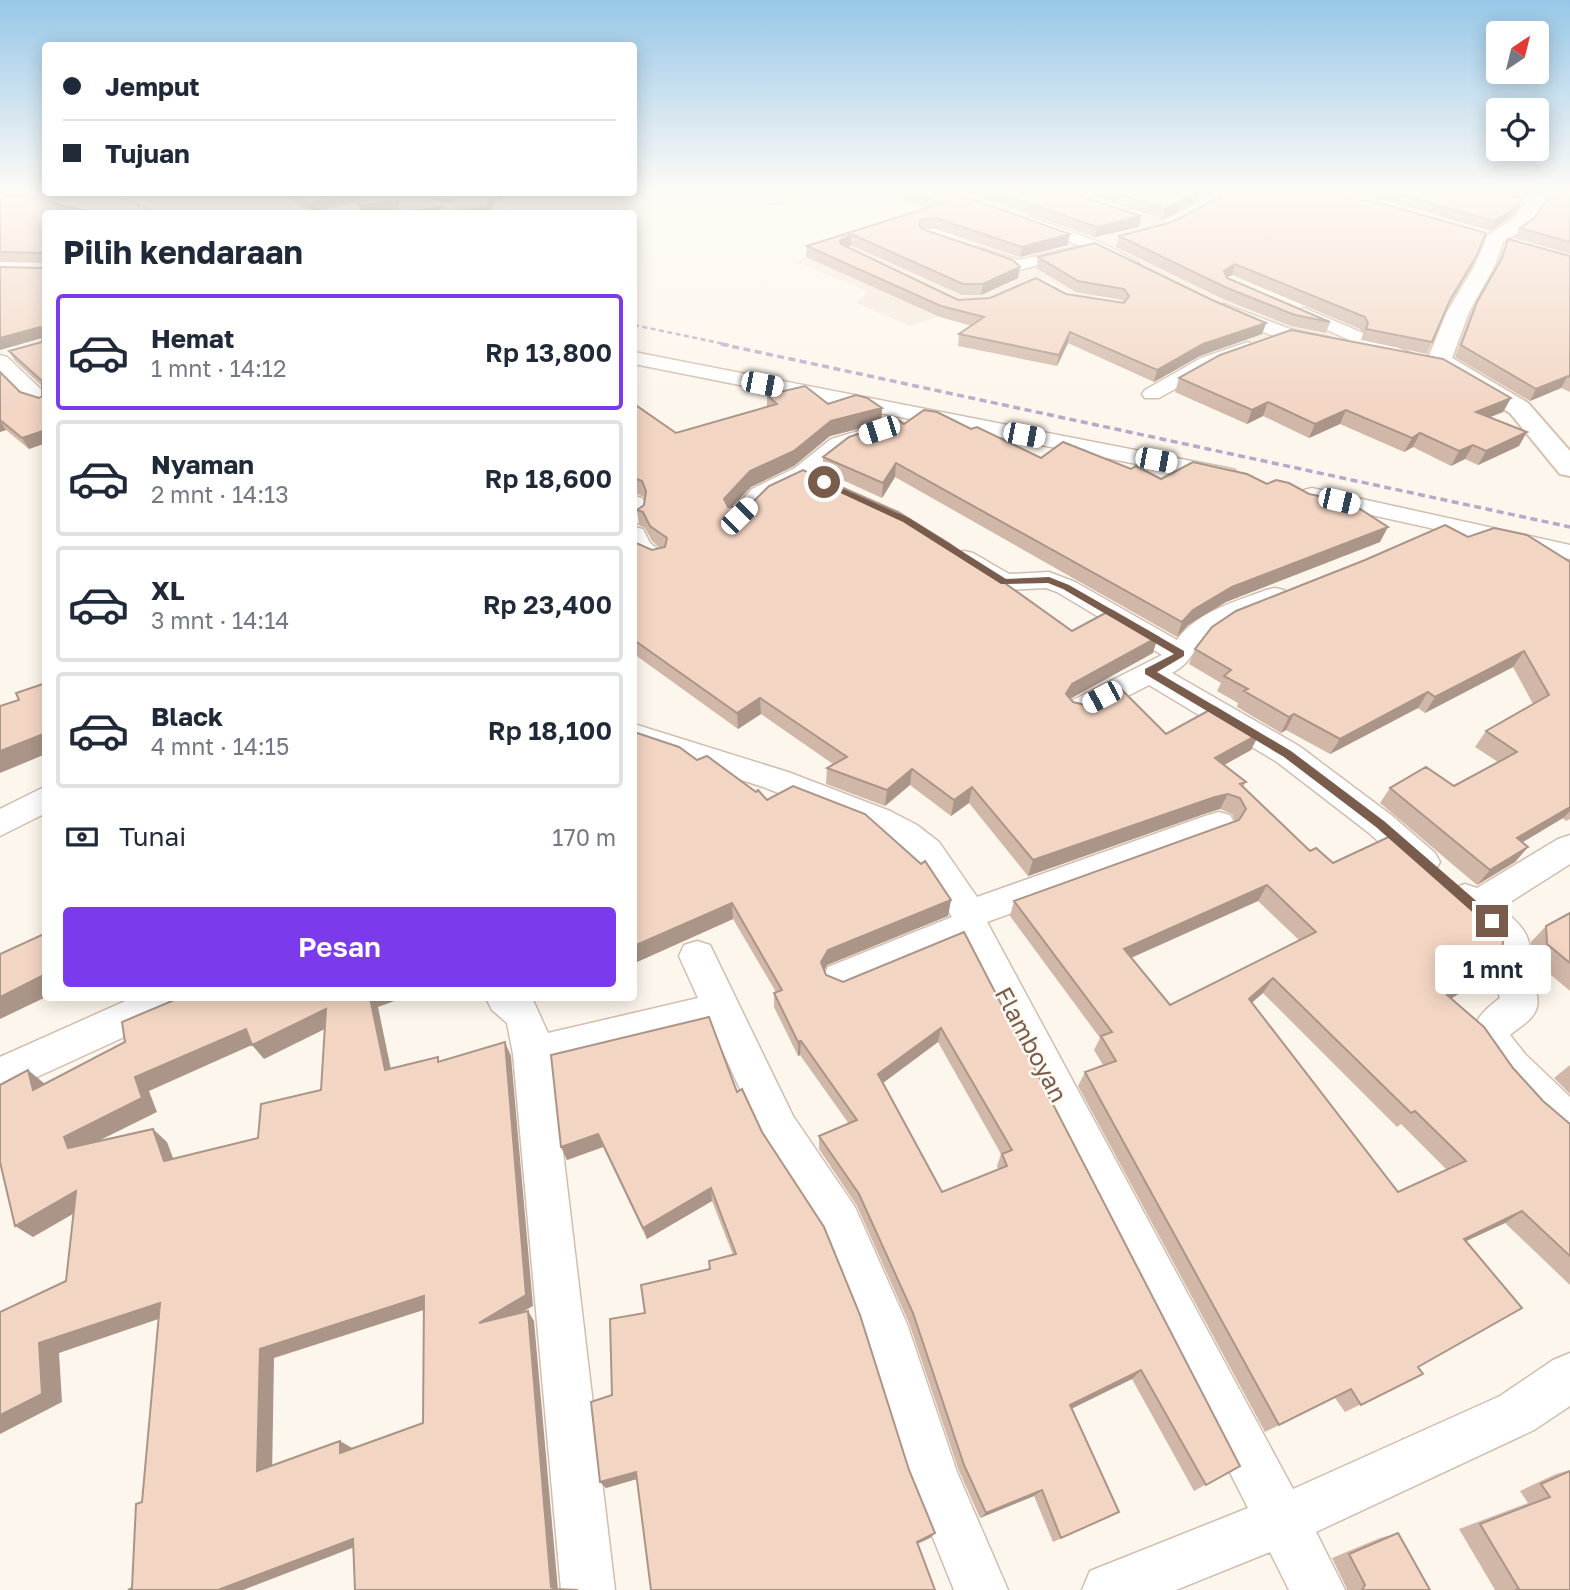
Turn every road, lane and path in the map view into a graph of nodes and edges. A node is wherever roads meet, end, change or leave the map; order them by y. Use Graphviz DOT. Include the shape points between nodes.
graph roads {
  1 [pos="1019,265"];
  2 [pos="1135,265"];
  3 [pos="1484,265"];
  4 [pos="1145,270"];
  5 [pos="1035,279"];
  6 [pos="1204,300"];
  7 [pos="1281,304"];
  8 [pos="1285,334"];
  9 [pos="23,351"];
  10 [pos="0,359"];
  11 [pos="637,359"];
  12 [pos="1408,359"];
  13 [pos="1446,366"];
  14 [pos="1152,394"];
  15 [pos="42,400"];
  16 [pos="879,430"];
  17 [pos="1567,462"];
  18 [pos="803,473"];
  19 [pos="1247,480"];
  20 [pos="826,483"];
  21 [pos="1287,489"];
  22 [pos="739,516"];
  23 [pos="1444,525"];
  24 [pos="939,541"];
  25 [pos="1408,541"];
  26 [pos="637,542"];
  27 [pos="1570,552"];
  28 [pos="656,556"];
  29 [pos="1296,588"];
  30 [pos="1181,653"];
  31 [pos="1149,672"];
  32 [pos="1079,709"];
  33 [pos="637,735"];
  34 [pos="42,800"];
  35 [pos="0,824"];
  36 [pos="1219,824"];
  37 [pos="1570,848"];
  38 [pos="1475,907"];
  39 [pos="970,920"];
  40 [pos="697,956"];
  41 [pos="841,978"];
  42 [pos="163,1001"];
  43 [pos="512,1001"];
  44 [pos="722,1009"];
  45 [pos="532,1054"];
  46 [pos="0,1076"];
  47 [pos="1570,1125"];
  48 [pos="1570,1377"];
  49 [pos="1282,1521"];
  50 [pos="588,1590"];
  51 [pos="981,1590"];
  52 [pos="1109,1590"];
  53 [pos="1318,1590"];
  1 -- 5 [label="street"];
  2 -- 4 [label="street"];
  3 -- 13 [label="street" via="1458,312 1440,358"];
  6 -- 8 [label="street"];
  7 -- 12 [label="street"];
  8 -- 12 [label="street"];
  8 -- 14 [label="street" via="1208,362"];
  9 -- 10 [label="street"];
  10 -- 15 [label="street"];
  11 -- 19 [label="street"];
  12 -- 13 [label="street"];
  13 -- 17 [label="street" via="1519,408"];
  16 -- 18 [label="street" via="839,444"];
  18 -- 20 [label="street"];
  18 -- 22 [label="street" via="760,494"];
  21 -- 23 [label="street"];
  23 -- 25 [label="street"];
  23 -- 27 [label="street"];
  24 -- 30 [label="street" via="1004,582 1049,580 1066,587"];
  26 -- 28 [label="street"];
  29 -- 30 [label="street" via="1219,618 1194,635"];
  30 -- 31 [label="street"];
  31 -- 32 [label="street"];
  31 -- 38 [label="street" via="1287,754 1380,824"];
  33 -- 39 [label="street, Flamboyan" via="777,780 905,834 927,851"];
  34 -- 35 [label="street"];
  36 -- 39 [label="street"];
  37 -- 38 [label="street"];
  38 -- 47 [label="street" via="1509,936 1512,954 1508,966 1519,994 1518,1007 1488,1035 1511,1067"];
  39 -- 41 [label="street"];
  39 -- 49 [label="street, Flamboyan"];
  40 -- 44 [label="street"];
  42 -- 46 [label="street"];
  43 -- 45 [label="street" via="525,1015"];
  44 -- 45 [label="street"];
  44 -- 51 [label="street" via="779,1130 840,1222 884,1324 933,1476"];
  45 -- 50 [label="street"];
  48 -- 49 [label="street" via="1517,1413"];
  49 -- 52 [label="street"];
  49 -- 53 [label="street, Flamboyan"];
}
